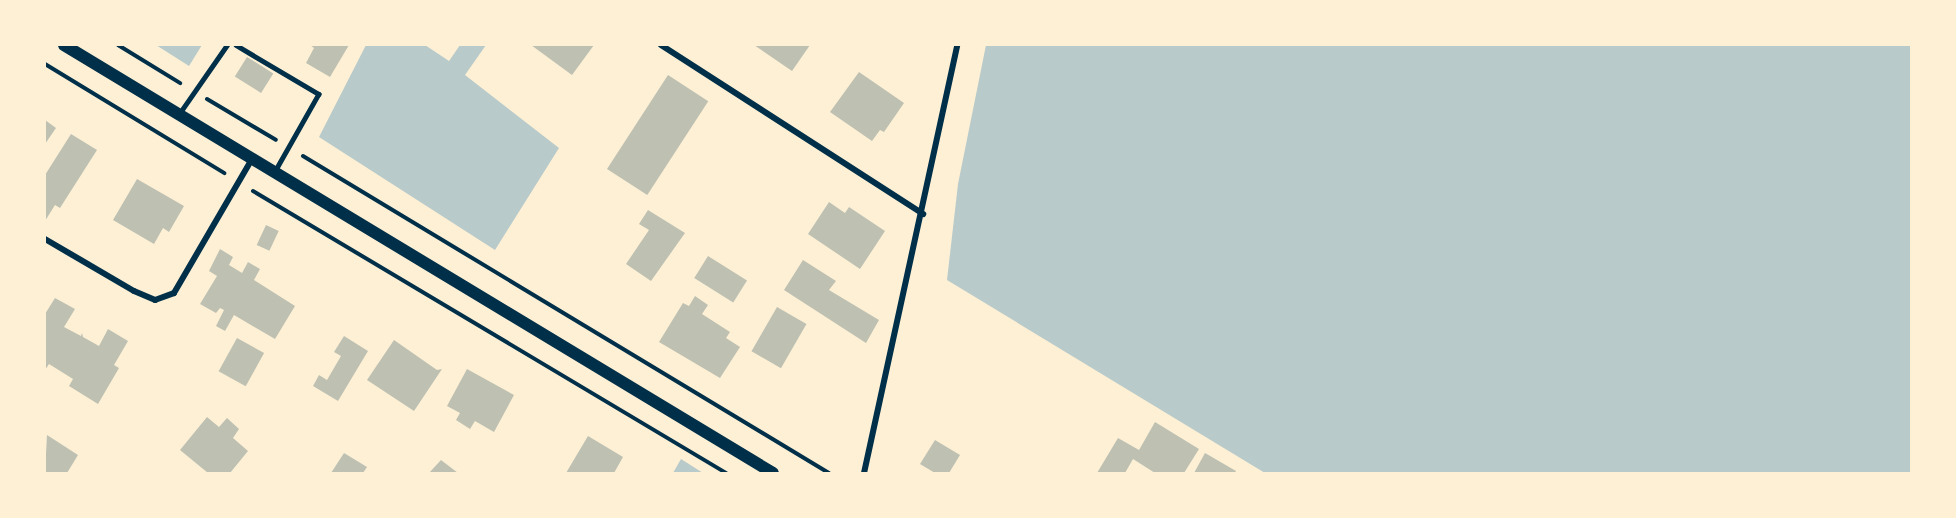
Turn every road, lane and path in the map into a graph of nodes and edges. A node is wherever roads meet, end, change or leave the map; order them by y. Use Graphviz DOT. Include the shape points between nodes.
graph roads {
  1 [pos="64,45"];
  2 [pos="118,45"];
  3 [pos="227,45"];
  4 [pos="237,45"];
  5 [pos="662,45"];
  6 [pos="957,45"];
  7 [pos="192,90"];
  8 [pos="178,115"];
  9 [pos="287,147"];
  10 [pos="252,159"];
  11 [pos="274,172"];
  12 [pos="923,214"];
  13 [pos="45,239"];
  14 [pos="456,312"];
  15 [pos="726,473"];
  16 [pos="773,473"];
  17 [pos="829,473"];
  18 [pos="864,473"];
  1 -- 8 [label="main road"];
  2 -- 7 [label="path"];
  3 -- 7 [label="lane"];
  4 -- 9 [label="lane" via="319,94"];
  5 -- 12 [label="street"];
  6 -- 12 [label="street"];
  7 -- 8 [label="lane"];
  7 -- 9 [label="path"];
  8 -- 10 [label="main road"];
  9 -- 11 [label="lane"];
  9 -- 17 [label="path"];
  10 -- 11 [label="main road"];
  10 -- 13 [label="street" via="174,293 155,300"];
  11 -- 16 [label="main road"];
  12 -- 18 [label="street"];
  14 -- 15 [label="path"];
}
